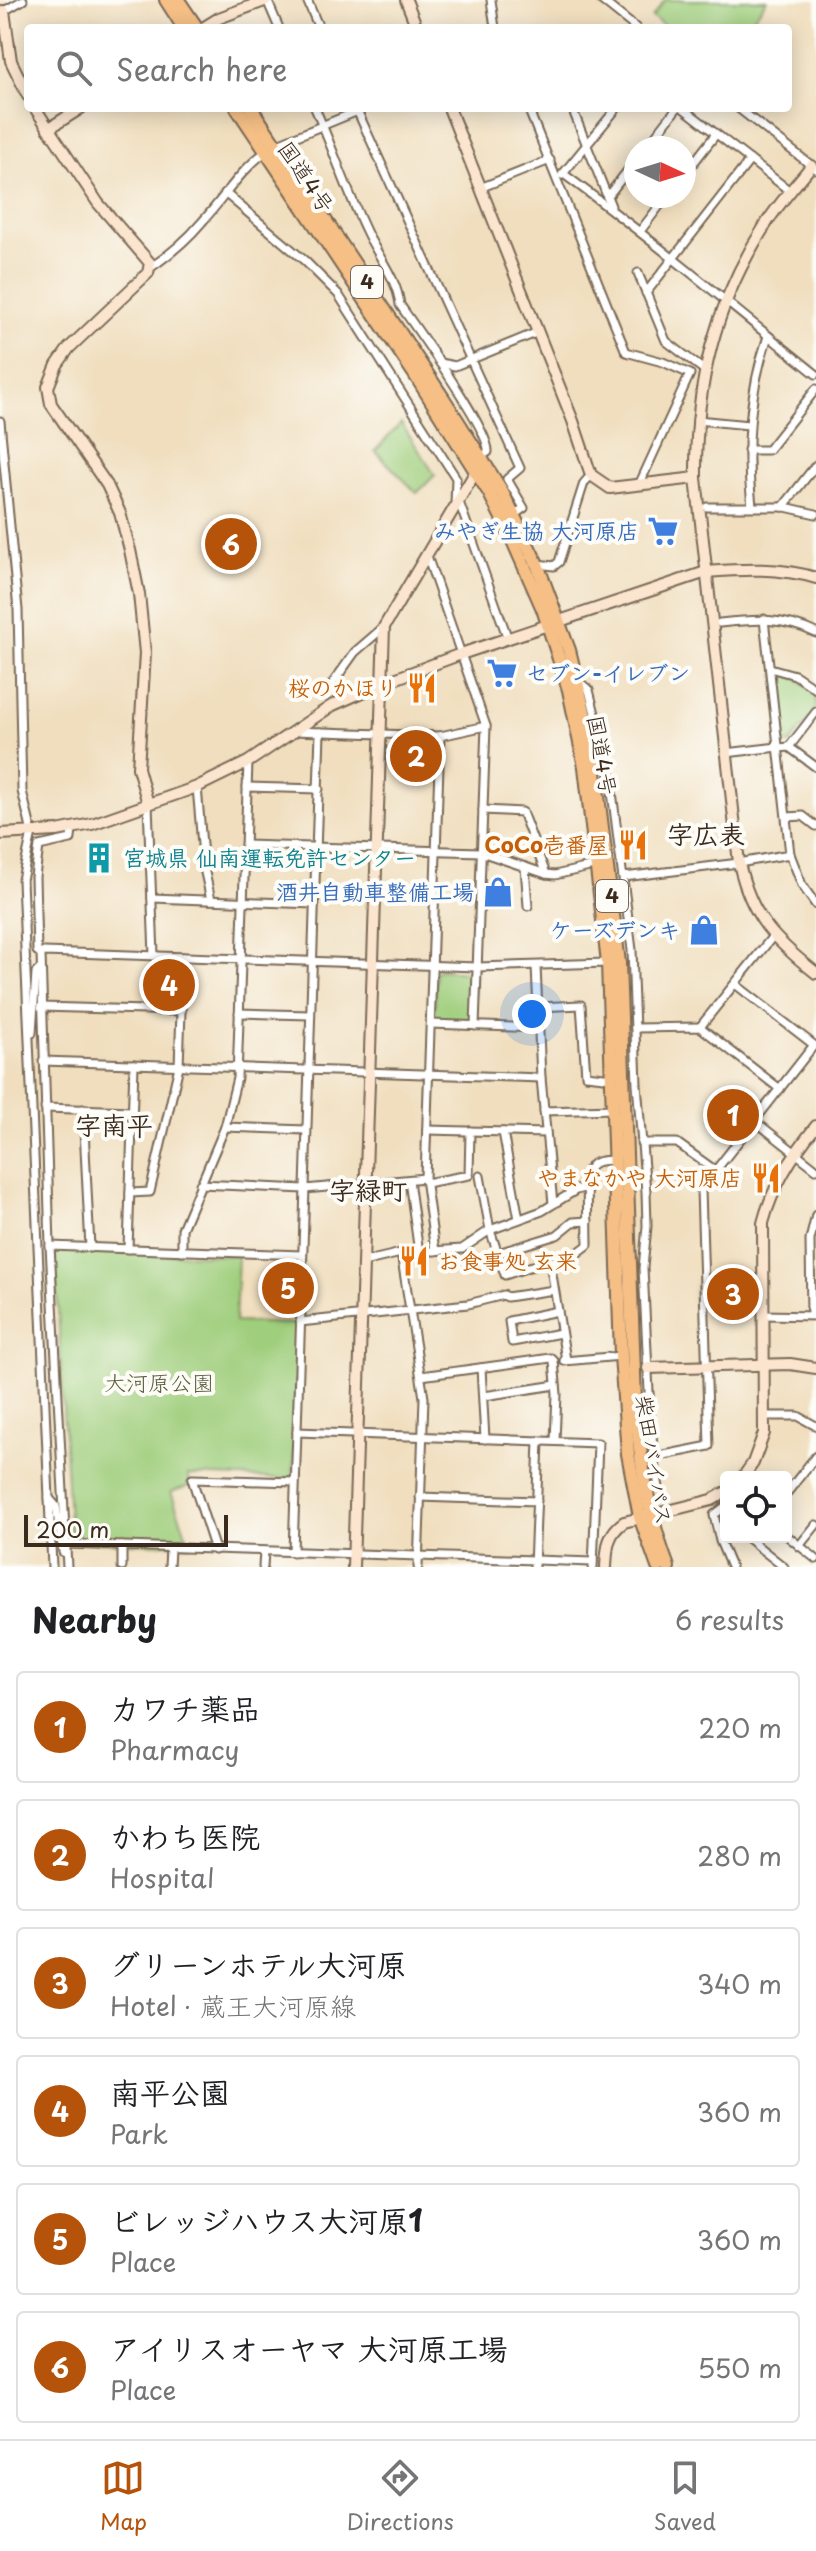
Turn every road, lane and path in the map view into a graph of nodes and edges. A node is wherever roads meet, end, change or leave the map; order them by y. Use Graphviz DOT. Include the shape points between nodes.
graph roads {
  1 [pos="23,0"];
  2 [pos="166,0"];
  3 [pos="178,0"];
  4 [pos="307,0"];
  5 [pos="406,0"];
  6 [pos="491,0"];
  7 [pos="601,0"];
  8 [pos="263,1"];
  9 [pos="2,11"];
  10 [pos="181,24"];
  11 [pos="197,24"];
  12 [pos="208,24"];
  13 [pos="277,24"];
  14 [pos="317,24"];
  15 [pos="415,24"];
  16 [pos="494,24"];
  17 [pos="631,24"];
  18 [pos="24,88"];
  19 [pos="37,112"];
  20 [pos="75,112"];
  21 [pos="240,112"];
  22 [pos="253,112"];
  23 [pos="317,112"];
  24 [pos="353,112"];
  25 [pos="358,112"];
  26 [pos="451,112"];
  27 [pos="530,112"];
  28 [pos="574,112"];
  29 [pos="614,112"];
  30 [pos="677,112"];
  31 [pos="686,112"];
  32 [pos="743,112"];
  33 [pos="323,126"];
  34 [pos="48,129"];
  35 [pos="716,134"];
  36 [pos="656,136"];
  37 [pos="587,147"];
  38 [pos="270,149"];
  39 [pos="550,160"];
  40 [pos="696,160"];
  41 [pos="750,160"];
  42 [pos="814,165"];
  43 [pos="565,175"];
  44 [pos="624,175"];
  45 [pos="556,177"];
  46 [pos="480,188"];
  47 [pos="786,188"];
  48 [pos="225,193"];
  49 [pos="607,197"];
  50 [pos="611,208"];
  51 [pos="658,208"];
  52 [pos="641,230"];
  53 [pos="673,256"];
  54 [pos="150,268"];
  55 [pos="638,273"];
  56 [pos="646,293"];
  57 [pos="724,301"];
  58 [pos="538,332"];
  59 [pos="768,336"];
  60 [pos="471,358"];
  61 [pos="440,363"];
  62 [pos="699,367"];
  63 [pos="689,372"];
  64 [pos="816,374"];
  65 [pos="816,389"];
  66 [pos="697,420"];
  67 [pos="0,421"];
  68 [pos="749,425"];
  69 [pos="748,450"];
  70 [pos="481,457"];
  71 [pos="816,465"];
  72 [pos="476,471"];
  73 [pos="591,475"];
  74 [pos="696,478"];
  75 [pos="639,486"];
  76 [pos="457,506"];
  77 [pos="752,506"];
  78 [pos="707,507"];
  79 [pos="783,507"];
  80 [pos="816,514"];
  81 [pos="514,515"];
  82 [pos="427,556"];
  83 [pos="537,564"];
  84 [pos="706,572"];
  85 [pos="815,574"];
  86 [pos="764,619"];
  87 [pos="554,623"];
  88 [pos="720,623"];
  89 [pos="384,627"];
  90 [pos="816,633"];
  91 [pos="508,639"];
  92 [pos="461,654"];
  93 [pos="770,668"];
  94 [pos="578,681"];
  95 [pos="381,684"];
  96 [pos="330,687"];
  97 [pos="816,689"];
  98 [pos="816,712"];
  99 [pos="486,726"];
  100 [pos="291,731"];
  101 [pos="320,732"];
  102 [pos="380,734"];
  103 [pos="440,736"];
  104 [pos="778,747"];
  105 [pos="789,747"];
  106 [pos="726,753"];
  107 [pos="248,762"];
  108 [pos="816,767"];
  109 [pos="197,787"];
  110 [pos="247,787"];
  111 [pos="319,789"];
  112 [pos="148,804"];
  113 [pos="483,810"];
  114 [pos="787,817"];
  115 [pos="816,826"];
  116 [pos="72,829"];
  117 [pos="27,833"];
  118 [pos="0,834"];
  119 [pos="245,845"];
  120 [pos="317,846"];
  121 [pos="376,848"];
  122 [pos="436,850"];
  123 [pos="481,852"];
  124 [pos="790,854"];
  125 [pos="739,863"];
  126 [pos="598,865"];
  127 [pos="525,867"];
  128 [pos="546,874"];
  129 [pos="624,877"];
  130 [pos="152,898"];
  131 [pos="814,899"];
  132 [pos="211,900"];
  133 [pos="243,901"];
  134 [pos="315,904"];
  135 [pos="528,906"];
  136 [pos="773,936"];
  137 [pos="41,954"];
  138 [pos="154,956"];
  139 [pos="183,957"];
  140 [pos="241,958"];
  141 [pos="312,961"];
  142 [pos="372,963"];
  143 [pos="608,963"];
  144 [pos="433,965"];
  145 [pos="536,966"];
  146 [pos="477,967"];
  147 [pos="40,969"];
  148 [pos="816,973"];
  149 [pos="735,984"];
  150 [pos="41,1007"];
  151 [pos="538,1007"];
  152 [pos="181,1011"];
  153 [pos="239,1013"];
  154 [pos="310,1015"];
  155 [pos="431,1024"];
  156 [pos="475,1026"];
  157 [pos="700,1027"];
  158 [pos="539,1028"];
  159 [pos="635,1028"];
  160 [pos="29,1047"];
  161 [pos="43,1061"];
  162 [pos="134,1064"];
  163 [pos="179,1066"];
  164 [pos="238,1068"];
  165 [pos="308,1070"];
  166 [pos="369,1072"];
  167 [pos="429,1074"];
  168 [pos="541,1078"];
  169 [pos="613,1078"];
  170 [pos="780,1089"];
  171 [pos="45,1108"];
  172 [pos="83,1109"];
  173 [pos="614,1109"];
  174 [pos="132,1111"];
  175 [pos="544,1111"];
  176 [pos="755,1121"];
  177 [pos="816,1126"];
  178 [pos="225,1127"];
  179 [pos="306,1130"];
  180 [pos="427,1130"];
  181 [pos="470,1131"];
  182 [pos="503,1132"];
  183 [pos="546,1133"];
  184 [pos="641,1143"];
  185 [pos="795,1152"];
  186 [pos="616,1160"];
  187 [pos="816,1169"];
  188 [pos="716,1171"];
  189 [pos="480,1176"];
  190 [pos="409,1180"];
  191 [pos="426,1181"];
  192 [pos="200,1184"];
  193 [pos="365,1184"];
  194 [pos="588,1187"];
  195 [pos="305,1189"];
  196 [pos="130,1193"];
  197 [pos="553,1204"];
  198 [pos="816,1215"];
  199 [pos="519,1219"];
  200 [pos="588,1221"];
  201 [pos="490,1230"];
  202 [pos="50,1246"];
  203 [pos="90,1248"];
  204 [pos="128,1249"];
  205 [pos="182,1251"];
  206 [pos="435,1251"];
  207 [pos="813,1251"];
  208 [pos="401,1253"];
  209 [pos="419,1253"];
  210 [pos="498,1253"];
  211 [pos="302,1255"];
  212 [pos="363,1262"];
  213 [pos="550,1262"];
  214 [pos="554,1290"];
  215 [pos="410,1310"];
  216 [pos="558,1311"];
  217 [pos="763,1315"];
  218 [pos="813,1315"];
  219 [pos="361,1316"];
  220 [pos="300,1322"];
  221 [pos="561,1333"];
  222 [pos="627,1357"];
  223 [pos="566,1360"];
  224 [pos="554,1361"];
  225 [pos="764,1365"];
  226 [pos="706,1367"];
  227 [pos="481,1368"];
  228 [pos="648,1368"];
  229 [pos="816,1368"];
  230 [pos="421,1376"];
  231 [pos="556,1385"];
  232 [pos="484,1396"];
  233 [pos="766,1416"];
  234 [pos="816,1426"];
  235 [pos="297,1432"];
  236 [pos="357,1435"];
  237 [pos="422,1437"];
  238 [pos="485,1439"];
  239 [pos="539,1441"];
  240 [pos="555,1441"];
  241 [pos="816,1456"];
  242 [pos="654,1457"];
  243 [pos="747,1471"];
  244 [pos="295,1482"];
  245 [pos="792,1486"];
  246 [pos="659,1488"];
  247 [pos="720,1495"];
  248 [pos="420,1497"];
  249 [pos="49,1498"];
  250 [pos="537,1501"];
  251 [pos="720,1510"];
  252 [pos="645,1515"];
  253 [pos="816,1525"];
  254 [pos="792,1540"];
  255 [pos="720,1541"];
  256 [pos="721,1543"];
  257 [pos="754,1543"];
  258 [pos="66,1544"];
  259 [pos="122,1546"];
  260 [pos="799,1546"];
  261 [pos="170,1548"];
  262 [pos="215,1550"];
  263 [pos="264,1551"];
  264 [pos="293,1552"];
  265 [pos="353,1555"];
  266 [pos="418,1556"];
  267 [pos="816,1559"];
  268 [pos="67,1563"];
  269 [pos="535,1564"];
  270 [pos="593,1564"];
  271 [pos="52,1567"];
  272 [pos="122,1567"];
  273 [pos="169,1567"];
  274 [pos="263,1567"];
  275 [pos="353,1567"];
  276 [pos="418,1567"];
  277 [pos="606,1567"];
  278 [pos="658,1567"];
  279 [pos="668,1567"];
  280 [pos="731,1567"];
  281 [pos="784,1567"];
  1 -- 9 [label="street"];
  2 -- 10 [label="highway"];
  3 -- 11 [label="highway"];
  4 -- 14 [label="street"];
  5 -- 15 [label="street"];
  6 -- 16 [label="street"];
  7 -- 17 [label="street"];
  8 -- 12 [label="street"];
  8 -- 13 [label="street"];
  9 -- 18 [label="street" via="11,61"];
  19 -- 34 [label="street"];
  20 -- 34 [label="street"];
  21 -- 38 [label="highway, 国道4号 / 4"];
  22 -- 38 [label="highway, 国道4号 / 4"];
  23 -- 33 [label="street"];
  24 -- 33 [label="street"];
  25 -- 60 [label="street"];
  26 -- 46 [label="street"];
  27 -- 39 [label="street"];
  28 -- 37 [label="street"];
  29 -- 37 [label="street"];
  30 -- 36 [label="street"];
  31 -- 35 [label="street"];
  32 -- 42 [label="street"];
  33 -- 38 [label="street"];
  33 -- 61 [label="street" via="400,305"];
  34 -- 54 [label="street"];
  35 -- 40 [label="street"];
  35 -- 41 [label="street"];
  37 -- 43 [label="street"];
  37 -- 49 [label="street"];
  38 -- 48 [label="street"];
  38 -- 70 [label="highway, 国道4号 / 4"];
  38 -- 72 [label="highway, 国道4号 / 4"];
  39 -- 45 [label="street"];
  39 -- 46 [label="street"];
  41 -- 47 [label="street"];
  41 -- 53 [label="street"];
  42 -- 57 [label="street" via="768,221"];
  43 -- 45 [label="street"];
  43 -- 50 [label="street"];
  44 -- 49 [label="street"];
  45 -- 63 [label="street" via="626,352"];
  46 -- 58 [label="street"];
  48 -- 54 [label="street" via="170,254"];
  48 -- 76 [label="street" via="338,294 456,478"];
  49 -- 50 [label="street"];
  50 -- 52 [label="street"];
  51 -- 52 [label="street"];
  52 -- 53 [label="street"];
  53 -- 56 [label="street"];
  53 -- 57 [label="street"];
  54 -- 112 [label="street" via="69,348 48,387 51,404 107,485 130,550 145,653 138,768"];
  55 -- 56 [label="street"];
  56 -- 62 [label="street" via="666,341"];
  57 -- 59 [label="street"];
  57 -- 62 [label="street"];
  58 -- 60 [label="street"];
  58 -- 73 [label="street"];
  59 -- 64 [label="street"];
  59 -- 68 [label="street"];
  60 -- 61 [label="street" via="455,366"];
  60 -- 81 [label="street" via="520,468 507,479 524,508"];
  61 -- 70 [label="street" via="490,443"];
  62 -- 63 [label="street"];
  62 -- 66 [label="street"];
  63 -- 75 [label="street"];
  65 -- 69 [label="street" via="768,450"];
  66 -- 68 [label="street"];
  66 -- 74 [label="street"];
  67 -- 117 [label="street" via="18,610"];
  68 -- 69 [label="street"];
  69 -- 77 [label="street"];
  70 -- 81 [label="highway, 国道4号 / 4"];
  71 -- 79 [label="street"];
  72 -- 76 [label="street"];
  72 -- 87 [label="highway, 国道4号 / 4"];
  73 -- 75 [label="street" via="610,488"];
  73 -- 83 [label="street" via="559,562"];
  74 -- 75 [label="street"];
  74 -- 84 [label="street"];
  76 -- 82 [label="street"];
  76 -- 91 [label="street"];
  77 -- 78 [label="street"];
  77 -- 79 [label="street"];
  79 -- 80 [label="street"];
  81 -- 83 [label="highway, 国道4号 / 4"];
  82 -- 89 [label="street"];
  82 -- 92 [label="street"];
  83 -- 87 [label="highway, 国道4号 / 4"];
  84 -- 85 [label="street"];
  84 -- 87 [label="street"];
  84 -- 106 [label="street"];
  86 -- 88 [label="street"];
  86 -- 90 [label="street"];
  86 -- 93 [label="street"];
  87 -- 91 [label="street"];
  87 -- 94 [label="highway, 国道4号 / 4"];
  87 -- 126 [label="highway, 国道4号 / 4" via="578,728"];
  89 -- 95 [label="street"];
  89 -- 96 [label="street" via="355,652"];
  91 -- 92 [label="street"];
  92 -- 95 [label="street"];
  92 -- 99 [label="street"];
  93 -- 97 [label="street" via="795,675"];
  93 -- 104 [label="street"];
  94 -- 129 [label="street" via="589,690 609,768"];
  94 -- 222 [label="highway, 国道4号 / 4" via="598,788 619,963"];
  95 -- 100 [label="street"];
  95 -- 102 [label="street"];
  98 -- 105 [label="street"];
  99 -- 103 [label="street"];
  99 -- 113 [label="street"];
  100 -- 101 [label="street"];
  100 -- 107 [label="street"];
  101 -- 102 [label="street"];
  101 -- 111 [label="street"];
  102 -- 103 [label="street"];
  102 -- 121 [label="street"];
  103 -- 122 [label="street"];
  104 -- 105 [label="street"];
  104 -- 106 [label="street"];
  104 -- 114 [label="street"];
  105 -- 108 [label="street"];
  106 -- 125 [label="street"];
  107 -- 109 [label="street"];
  107 -- 110 [label="street"];
  109 -- 112 [label="street"];
  109 -- 132 [label="street"];
  110 -- 111 [label="street"];
  110 -- 119 [label="street"];
  111 -- 120 [label="street"];
  112 -- 116 [label="street"];
  112 -- 130 [label="street"];
  113 -- 123 [label="street"];
  113 -- 128 [label="street" via="522,812"];
  114 -- 115 [label="street" via="803,816"];
  114 -- 124 [label="street"];
  116 -- 117 [label="street"];
  116 -- 137 [label="street" via="71,839 39,846 35,877"];
  117 -- 118 [label="street"];
  117 -- 160 [label="street" via="22,880"];
  119 -- 120 [label="street"];
  119 -- 133 [label="street"];
  120 -- 121 [label="street"];
  120 -- 134 [label="street"];
  121 -- 122 [label="street"];
  121 -- 142 [label="street"];
  122 -- 123 [label="street"];
  122 -- 144 [label="street"];
  123 -- 127 [label="street"];
  123 -- 146 [label="street"];
  124 -- 125 [label="street"];
  124 -- 131 [label="street"];
  125 -- 129 [label="street"];
  125 -- 136 [label="street" via="749,899"];
  126 -- 128 [label="street"];
  126 -- 143 [label="highway, 国道4号 / 4"];
  127 -- 128 [label="street"];
  127 -- 135 [label="street"];
  129 -- 159 [label="street"];
  130 -- 132 [label="street"];
  130 -- 138 [label="street"];
  132 -- 133 [label="street"];
  133 -- 134 [label="street"];
  133 -- 140 [label="street"];
  134 -- 141 [label="street"];
  136 -- 148 [label="street"];
  136 -- 149 [label="street"];
  137 -- 138 [label="street"];
  137 -- 147 [label="street"];
  138 -- 139 [label="street"];
  139 -- 140 [label="street"];
  139 -- 152 [label="street"];
  140 -- 141 [label="street"];
  140 -- 153 [label="street"];
  141 -- 142 [label="street"];
  141 -- 154 [label="street"];
  142 -- 144 [label="street"];
  142 -- 166 [label="street"];
  143 -- 145 [label="street"];
  143 -- 169 [label="highway, 国道4号 / 4"];
  144 -- 146 [label="street"];
  144 -- 155 [label="street"];
  145 -- 146 [label="street"];
  145 -- 151 [label="street"];
  146 -- 156 [label="street"];
  147 -- 150 [label="street"];
  147 -- 160 [label="street"];
  149 -- 157 [label="street"];
  149 -- 170 [label="street" via="814,1045"];
  150 -- 152 [label="street"];
  150 -- 161 [label="street"];
  151 -- 158 [label="street"];
  151 -- 169 [label="street" via="581,1005 586,1075"];
  152 -- 163 [label="street"];
  153 -- 154 [label="street"];
  153 -- 164 [label="street"];
  154 -- 165 [label="street"];
  155 -- 156 [label="street"];
  155 -- 167 [label="street"];
  156 -- 158 [label="street"];
  157 -- 159 [label="street"];
  157 -- 170 [label="street"];
  158 -- 168 [label="street"];
  159 -- 184 [label="street"];
  160 -- 249 [label="street"];
  161 -- 162 [label="street"];
  161 -- 171 [label="street"];
  162 -- 163 [label="street"];
  162 -- 174 [label="street"];
  163 -- 164 [label="street"];
  163 -- 196 [label="street" via="150,1192"];
  164 -- 165 [label="street"];
  164 -- 178 [label="street"];
  165 -- 166 [label="street"];
  165 -- 179 [label="street"];
  166 -- 167 [label="street"];
  166 -- 193 [label="street"];
  167 -- 168 [label="street"];
  167 -- 180 [label="street"];
  168 -- 175 [label="street"];
  169 -- 173 [label="highway, 国道4号 / 4"];
  170 -- 176 [label="street"];
  171 -- 172 [label="street"];
  171 -- 202 [label="street"];
  172 -- 174 [label="street"];
  172 -- 203 [label="street"];
  173 -- 175 [label="street"];
  173 -- 186 [label="highway, 国道4号 / 4"];
  174 -- 196 [label="street"];
  175 -- 183 [label="street"];
  176 -- 185 [label="street"];
  176 -- 188 [label="street"];
  177 -- 185 [label="street"];
  178 -- 179 [label="street"];
  178 -- 192 [label="street"];
  179 -- 195 [label="street"];
  180 -- 181 [label="street"];
  180 -- 191 [label="street"];
  181 -- 182 [label="street"];
  181 -- 191 [label="street" via="469,1175"];
  182 -- 183 [label="street"];
  182 -- 199 [label="street"];
  183 -- 197 [label="street"];
  184 -- 188 [label="street" via="677,1143"];
  184 -- 228 [label="street"];
  185 -- 187 [label="street"];
  185 -- 217 [label="street" via="773,1190 763,1223"];
  186 -- 194 [label="street" via="591,1165"];
  186 -- 222 [label="highway, 国道4号 / 4"];
  188 -- 226 [label="street" via="701,1189"];
  189 -- 201 [label="street"];
  190 -- 191 [label="street"];
  190 -- 193 [label="street"];
  190 -- 209 [label="street"];
  191 -- 206 [label="street"];
  192 -- 195 [label="street"];
  192 -- 205 [label="street" via="182,1229"];
  193 -- 195 [label="street"];
  193 -- 212 [label="street"];
  194 -- 197 [label="street"];
  194 -- 200 [label="street"];
  195 -- 211 [label="street"];
  196 -- 204 [label="street"];
  197 -- 199 [label="street"];
  198 -- 207 [label="street"];
  199 -- 201 [label="street"];
  200 -- 210 [label="street" via="573,1222 557,1235"];
  200 -- 213 [label="street" via="588,1245 571,1258"];
  201 -- 206 [label="street" via="462,1249"];
  201 -- 210 [label="street"];
  202 -- 203 [label="street"];
  202 -- 258 [label="street"];
  203 -- 204 [label="street"];
  204 -- 205 [label="street"];
  205 -- 211 [label="street"];
  206 -- 209 [label="street"];
  207 -- 218 [label="street"];
  208 -- 209 [label="street"];
  208 -- 212 [label="street"];
  208 -- 215 [label="street"];
  210 -- 213 [label="street" via="505,1275"];
  211 -- 220 [label="street"];
  212 -- 219 [label="street"];
  213 -- 214 [label="street"];
  214 -- 215 [label="street"];
  214 -- 216 [label="street"];
  215 -- 219 [label="street"];
  215 -- 230 [label="street"];
  216 -- 221 [label="street"];
  216 -- 221 [label="street" via="509,1321 512,1342"];
  217 -- 218 [label="street"];
  217 -- 225 [label="street"];
  219 -- 220 [label="street"];
  219 -- 236 [label="street"];
  220 -- 235 [label="street"];
  221 -- 223 [label="street"];
  222 -- 223 [label="street"];
  222 -- 252 [label="highway, 柴田バイパス / 4"];
  223 -- 224 [label="street"];
  224 -- 227 [label="street"];
  224 -- 231 [label="street"];
  225 -- 226 [label="street"];
  225 -- 229 [label="street"];
  225 -- 233 [label="street"];
  226 -- 228 [label="street"];
  226 -- 242 [label="street" via="709,1446"];
  227 -- 230 [label="street"];
  227 -- 232 [label="street"];
  228 -- 242 [label="street"];
  230 -- 237 [label="street"];
  231 -- 232 [label="street"];
  231 -- 240 [label="street"];
  232 -- 238 [label="street"];
  233 -- 234 [label="street" via="798,1416"];
  233 -- 243 [label="street" via="760,1450"];
  235 -- 236 [label="street"];
  235 -- 244 [label="street"];
  236 -- 237 [label="street"];
  236 -- 265 [label="street"];
  237 -- 238 [label="street"];
  237 -- 248 [label="street"];
  238 -- 239 [label="street"];
  239 -- 240 [label="street"];
  239 -- 250 [label="street"];
  240 -- 270 [label="street" via="598,1443"];
  241 -- 245 [label="street"];
  242 -- 246 [label="street"];
  244 -- 262 [label="street" via="192,1479"];
  244 -- 264 [label="street"];
  247 -- 252 [label="street"];
  248 -- 250 [label="street"];
  248 -- 266 [label="street"];
  249 -- 268 [label="street" via="56,1506"];
  249 -- 271 [label="street"];
  250 -- 269 [label="street"];
  251 -- 255 [label="street" via="714,1515"];
  252 -- 277 [label="street" via="624,1522 612,1534"];
  252 -- 278 [label="highway, 柴田バイパス / 4"];
  252 -- 279 [label="highway, 柴田バイパス / 4"];
  253 -- 260 [label="street"];
  254 -- 260 [label="street"];
  256 -- 280 [label="street"];
  257 -- 281 [label="street"];
  258 -- 259 [label="street"];
  258 -- 268 [label="street"];
  259 -- 261 [label="street"];
  259 -- 272 [label="street"];
  260 -- 267 [label="street"];
  261 -- 262 [label="street"];
  261 -- 273 [label="street"];
  262 -- 263 [label="street"];
  263 -- 264 [label="street"];
  263 -- 274 [label="street"];
  264 -- 265 [label="street"];
  265 -- 266 [label="street"];
  265 -- 275 [label="street"];
  266 -- 269 [label="street"];
  266 -- 276 [label="street"];
  269 -- 270 [label="street"];
}
